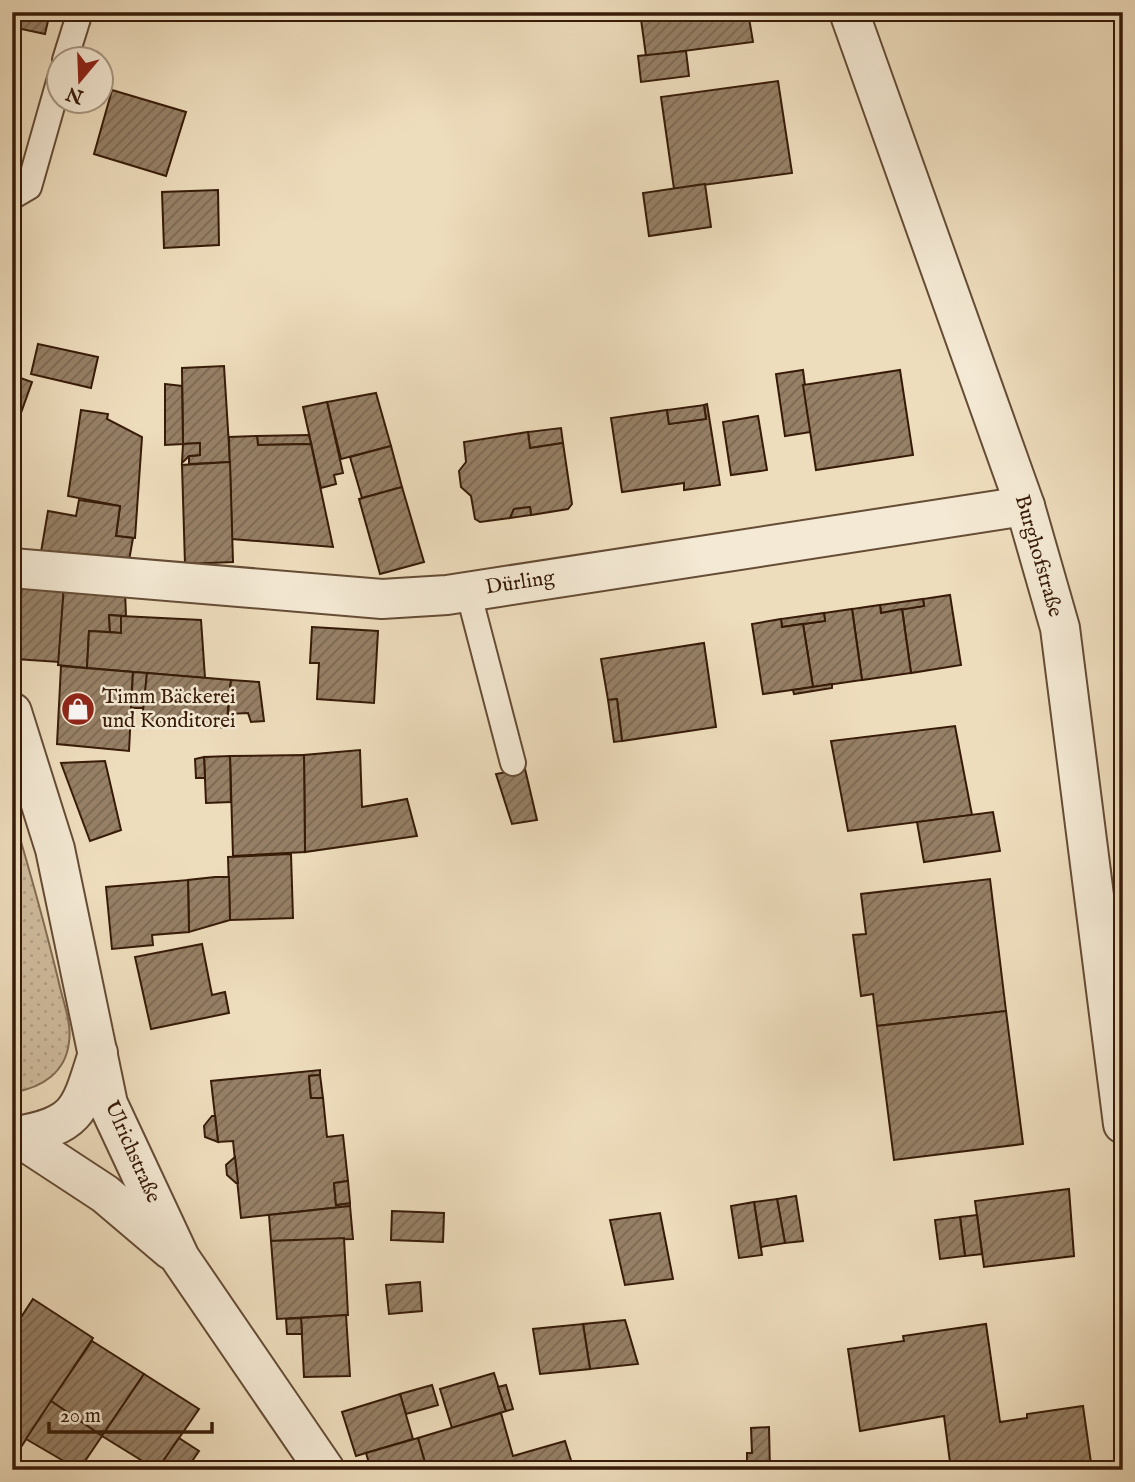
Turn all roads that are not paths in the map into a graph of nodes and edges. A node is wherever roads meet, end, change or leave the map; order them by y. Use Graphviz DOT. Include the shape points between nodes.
graph roads {
  1 [pos="80,12"];
  2 [pos="849,12"];
  3 [pos="69,46"];
  4 [pos="49,116"];
  5 [pos="12,197"];
  6 [pos="1025,506"];
  7 [pos="12,568"];
  8 [pos="468,592"];
  9 [pos="13,715"];
  10 [pos="513,762"];
  11 [pos="98,1052"];
  12 [pos="1123,1124"];
  13 [pos="15,1134"];
  14 [pos="180,1258"];
  15 [pos="325,1470"];
  1 -- 3 [label="lane"];
  2 -- 6 [label="street, Burghofstraße"];
  4 -- 5 [label="lane" via="29,187"];
  6 -- 8 [label="street, Dürling"];
  6 -- 12 [label="street, Burghofstraße" via="1059,628"];
  7 -- 8 [label="street, Dürling" via="382,599"];
  8 -- 10 [label="lane"];
  9 -- 11 [label="street, Ulrichstraße" via="55,849"];
  11 -- 13 [label="street" via="72,1116 50,1130"];
  11 -- 14 [label="street, Ulrichstraße" via="108,1104"];
  13 -- 14 [label="street" via="105,1194"];
  14 -- 15 [label="street, Ulrichstraße"];
}
